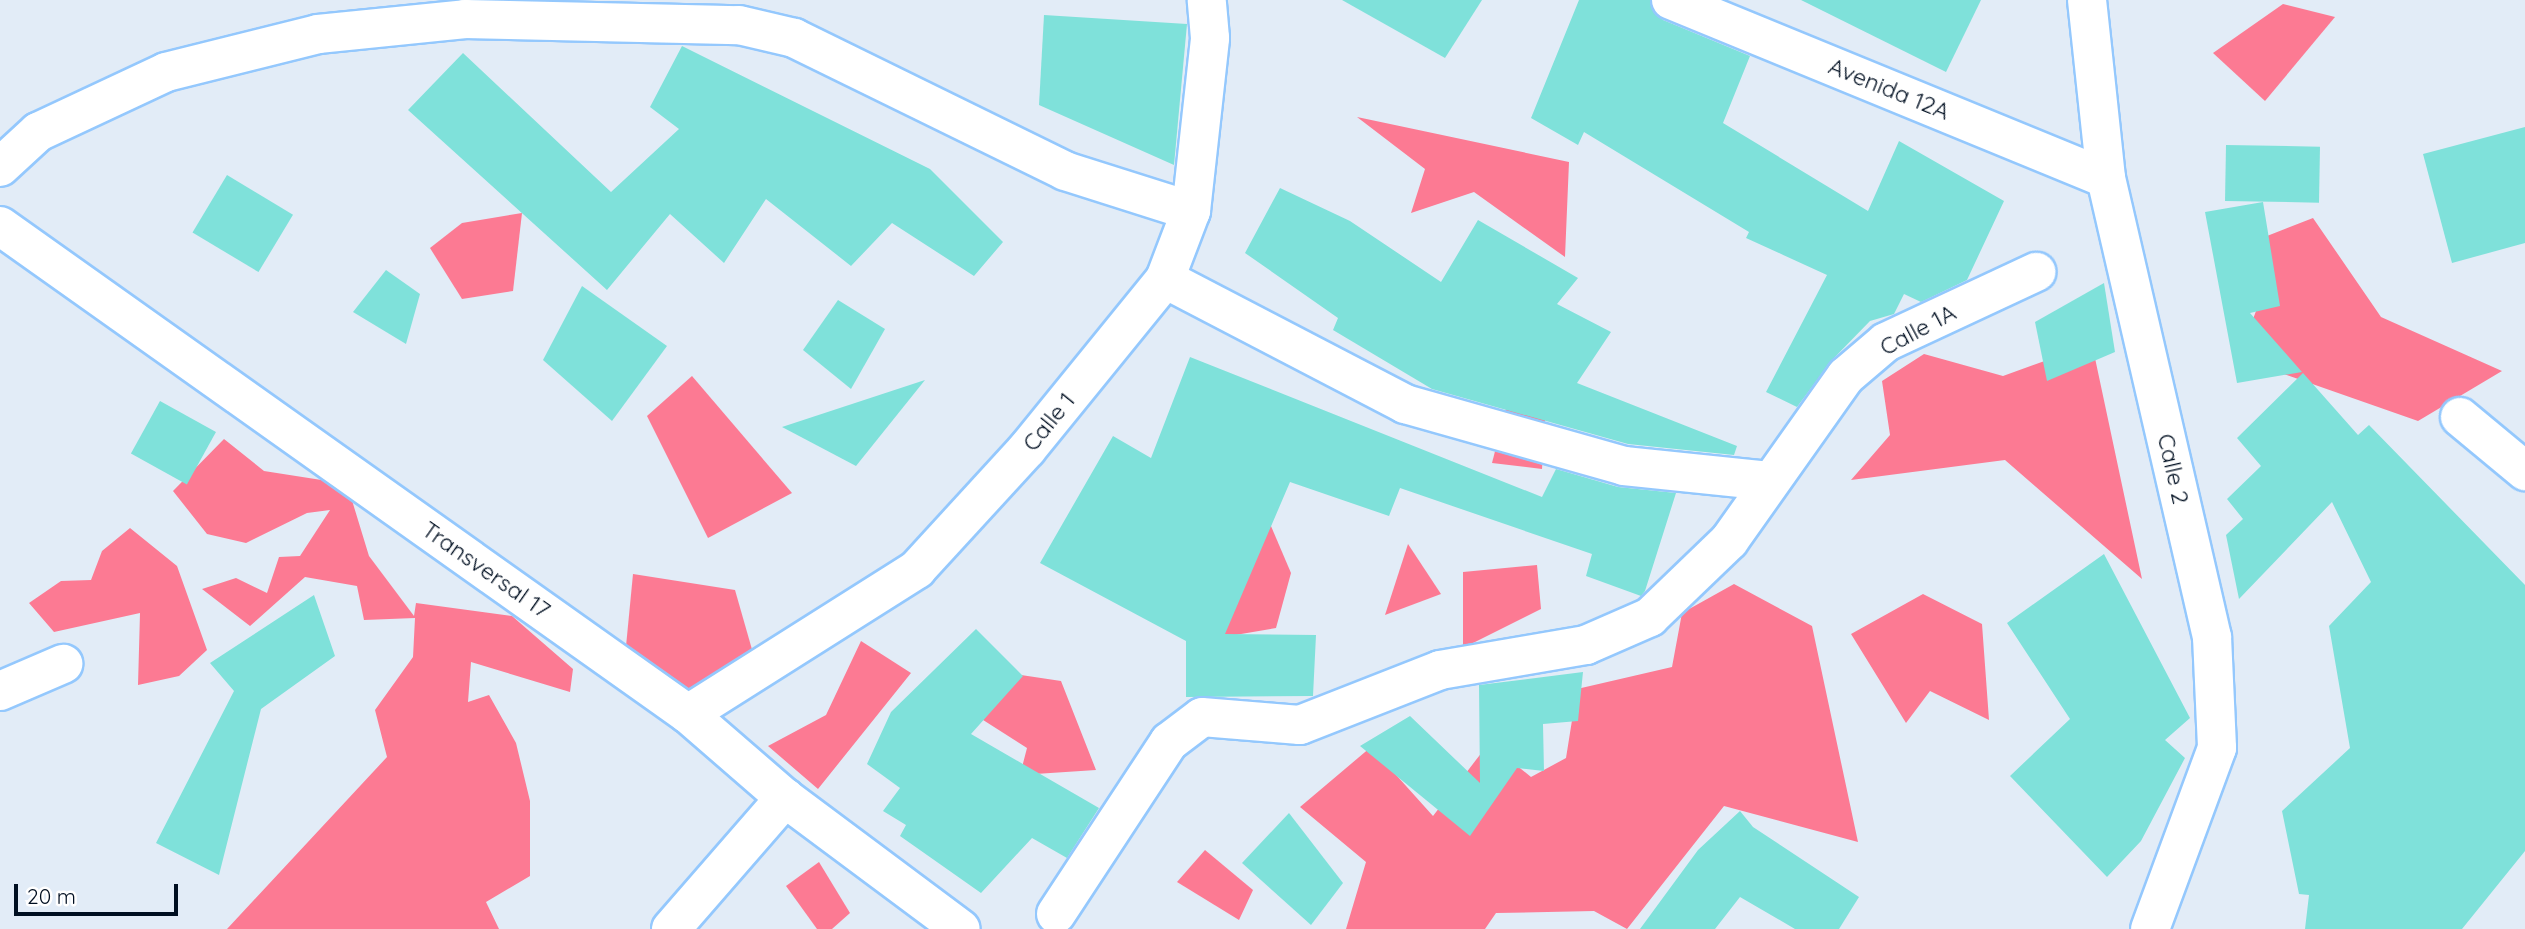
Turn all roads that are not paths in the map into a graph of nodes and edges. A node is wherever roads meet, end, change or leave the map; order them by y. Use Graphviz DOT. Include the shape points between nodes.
graph roads {
  1 [pos="1207,0"];
  2 [pos="1671,0"];
  3 [pos="2087,0"];
  4 [pos="650,13"];
  5 [pos="0,167"];
  6 [pos="2106,178"];
  7 [pos="1191,211"];
  8 [pos="0,226"];
  9 [pos="2036,272"];
  10 [pos="1165,279"];
  11 [pos="2460,417"];
  12 [pos="2525,471"];
  13 [pos="1769,481"];
  14 [pos="63,664"];
  15 [pos="0,691"];
  16 [pos="688,714"];
  17 [pos="785,798"];
  18 [pos="1056,914"];
  19 [pos="671,929"];
  20 [pos="961,929"];
  21 [pos="2150,929"];
  1 -- 7 [label="street, Calle 1" via="1210,38"];
  2 -- 6 [label="street, Avenida 12A"];
  3 -- 6 [label="street, Calle 2"];
  4 -- 5 [label="street" via="465,19 318,33 166,72 37,131"];
  4 -- 7 [label="street" via="794,38 1065,172"];
  6 -- 21 [label="street, Calle 2" via="2212,637 2217,748"];
  7 -- 10 [label="street, Calle 1"];
  8 -- 16 [label="street, Transversal 17"];
  9 -- 13 [label="street, Calle 1A" via="1886,342 1846,376"];
  10 -- 13 [label="street" via="1405,404 1624,466"];
  10 -- 16 [label="street, Calle 1" via="1027,449 917,569"];
  11 -- 12 [label="street"];
  13 -- 18 [label="street, Calle 1A" via="1729,541 1650,617 1586,645 1440,670 1300,725 1202,717 1169,742"];
  14 -- 15 [label="street"];
  16 -- 17 [label="street, Transversal 17"];
  17 -- 19 [label="street"];
  17 -- 20 [label="street, Transversal 17"];
}
